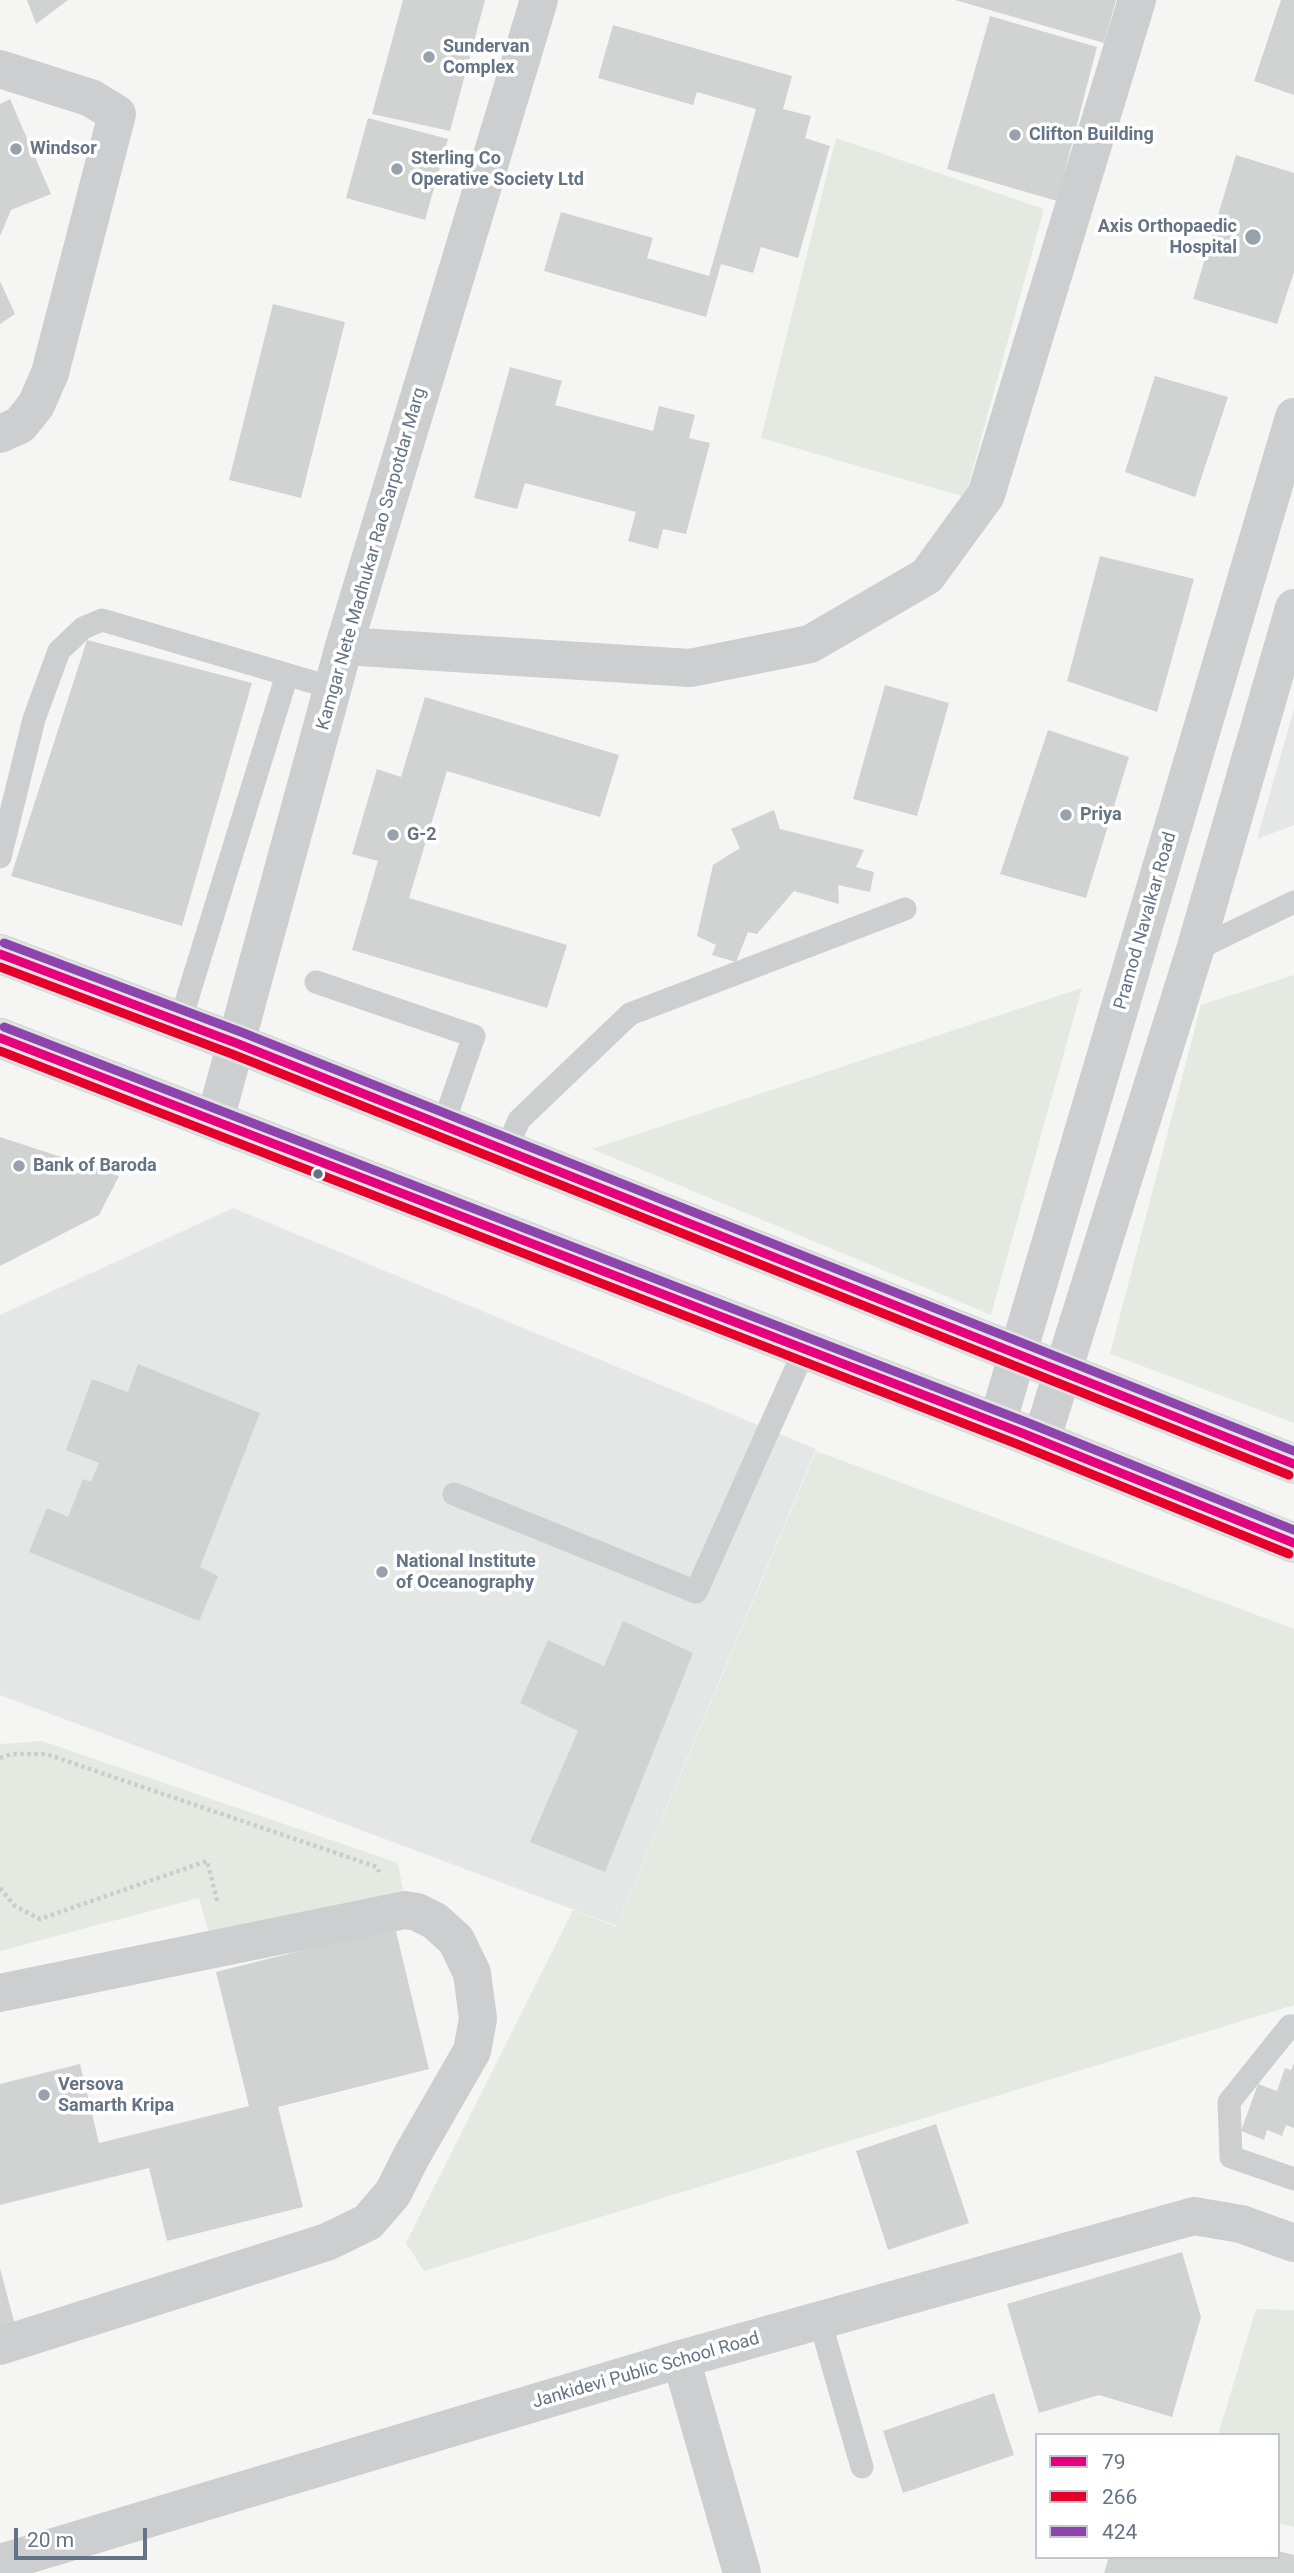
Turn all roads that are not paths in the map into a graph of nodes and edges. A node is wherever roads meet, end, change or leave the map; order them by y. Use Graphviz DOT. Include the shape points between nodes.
graph roads {
  1 [pos="539,0"];
  2 [pos="1137,0"];
  3 [pos="0,69"];
  4 [pos="1294,417"];
  5 [pos="0,434"];
  6 [pos="1294,608"];
  7 [pos="344,646"];
  8 [pos="287,674"];
  9 [pos="333,688"];
  10 [pos="0,857"];
  11 [pos="1294,902"];
  12 [pos="905,909"];
  13 [pos="1195,950"];
  14 [pos="0,954"];
  15 [pos="316,982"];
  16 [pos="180,1022"];
  17 [pos="0,1038"];
  18 [pos="236,1043"];
  19 [pos="215,1120"];
  20 [pos="443,1125"];
  21 [pos="506,1150"];
  22 [pos="804,1351"];
  23 [pos="1019,1354"];
  24 [pos="1062,1371"];
  25 [pos="998,1424"];
  26 [pos="1041,1441"];
  27 [pos="1294,1464"];
  28 [pos="454,1494"];
  29 [pos="1294,1543"];
  30 [pos="0,1993"];
  31 [pos="1294,2025"];
  32 [pos="1294,2179"];
  33 [pos="1294,2243"];
  34 [pos="820,2321"];
  35 [pos="0,2346"];
  36 [pos="681,2359"];
  37 [pos="862,2468"];
  38 [pos="0,2563"];
  39 [pos="742,2573"];
  1 -- 7 [label="street, Kamgar Nete Madhukar Rao Sarpotdar Marg"];
  2 -- 7 [label="street" via="986,495 927,576 810,644 690,668"];
  3 -- 5 [label="street" via="91,99 117,114 50,373 36,405 20,425"];
  4 -- 23 [label="street, Pramod Navalkar Road"];
  6 -- 13 [label="street"];
  7 -- 9 [label="street, Kamgar Nete Madhukar Rao Sarpotdar Marg"];
  8 -- 9 [label="lane"];
  8 -- 10 [label="lane" via="102,620 83,628 60,651 34,719"];
  8 -- 16 [label="lane"];
  9 -- 18 [label="street, Kamgar Nete Madhukar Rao Sarpotdar Marg"];
  11 -- 13 [label="lane"];
  12 -- 21 [label="lane" via="630,1014 519,1120"];
  13 -- 24 [label="street"];
  14 -- 16 [label="main road"];
  15 -- 20 [label="lane" via="474,1036"];
  16 -- 18 [label="main road"];
  17 -- 19 [label="main road"];
  18 -- 19 [label="street, Kamgar Nete Madhukar Rao Sarpotdar Marg"];
  18 -- 20 [label="main road"];
  19 -- 22 [label="main road"];
  20 -- 21 [label="main road"];
  21 -- 23 [label="main road"];
  22 -- 25 [label="main road"];
  22 -- 28 [label="lane" via="696,1592"];
  23 -- 24 [label="main road"];
  23 -- 25 [label="street, Pramod Navalkar Road"];
  24 -- 26 [label="street"];
  24 -- 27 [label="main road"];
  25 -- 26 [label="main road"];
  26 -- 29 [label="main road"];
  30 -- 35 [label="street" via="405,1910 435,1921 456,1940 472,1973 478,2019 472,2051 393,2193 368,2222 327,2242"];
  31 -- 32 [label="lane" via="1228,2102 1231,2157"];
  33 -- 34 [label="street, Jankidevi Public School Road" via="1241,2224 1194,2216"];
  34 -- 36 [label="street, Jankidevi Public School Road"];
  34 -- 37 [label="lane"];
  36 -- 38 [label="street, Jankidevi Public School Road"];
  36 -- 39 [label="street"];
}
